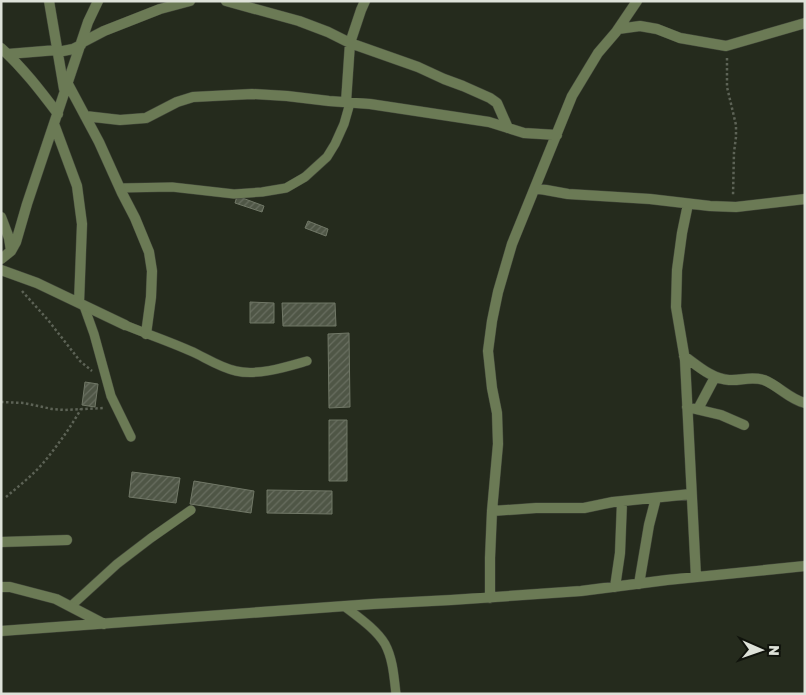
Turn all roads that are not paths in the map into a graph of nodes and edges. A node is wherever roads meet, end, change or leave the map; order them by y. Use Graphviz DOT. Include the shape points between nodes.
graph roads {
  1 [pos="49,1"];
  2 [pos="98,1"];
  3 [pos="190,1"];
  4 [pos="226,1"];
  5 [pos="365,1"];
  6 [pos="637,1"];
  7 [pos="805,23"];
  8 [pos="618,28"];
  9 [pos="350,43"];
  10 [pos="81,44"];
  11 [pos="5,51"];
  12 [pos="58,51"];
  13 [pos="66,89"];
  14 [pos="348,102"];
  15 [pos="85,116"];
  16 [pos="56,119"];
  17 [pos="508,128"];
  18 [pos="557,135"];
  19 [pos="120,188"];
  20 [pos="535,188"];
  21 [pos="805,199"];
  22 [pos="688,204"];
  23 [pos="1,218"];
  24 [pos="11,251"];
  25 [pos="1,258"];
  26 [pos="1,270"];
  27 [pos="82,304"];
  28 [pos="126,326"];
  29 [pos="146,334"];
  30 [pos="684,356"];
  31 [pos="307,361"];
  32 [pos="715,377"];
  33 [pos="805,403"];
  34 [pos="692,408"];
  35 [pos="744,425"];
  36 [pos="131,437"];
  37 [pos="691,494"];
  38 [pos="656,498"];
  39 [pos="622,502"];
  40 [pos="191,510"];
  41 [pos="492,511"];
  42 [pos="67,540"];
  43 [pos="1,542"];
  44 [pos="805,566"];
  45 [pos="696,577"];
  46 [pos="639,584"];
  47 [pos="615,586"];
  48 [pos="1,587"];
  49 [pos="490,598"];
  50 [pos="71,606"];
  51 [pos="344,606"];
  52 [pos="105,624"];
  53 [pos="1,632"];
  54 [pos="396,694"];
  1 -- 12 [label="street"];
  2 -- 10 [label="street"];
  3 -- 10 [label="street" via="104,31"];
  4 -- 9 [label="street" via="299,20"];
  5 -- 9 [label="street"];
  6 -- 8 [label="street"];
  7 -- 8 [label="street" via="726,46 680,38 640,26"];
  8 -- 18 [label="street" via="572,96"];
  9 -- 14 [label="street"];
  9 -- 17 [label="street" via="418,67 490,98 497,103"];
  10 -- 12 [label="street" via="73,50"];
  10 -- 13 [label="street"];
  11 -- 12 [label="street"];
  11 -- 16 [label="street" via="38,88"];
  12 -- 13 [label="street"];
  13 -- 15 [label="street"];
  13 -- 16 [label="street"];
  14 -- 15 [label="street" via="252,94 193,97 146,118 120,120"];
  14 -- 17 [label="street" via="489,122"];
  14 -- 19 [label="lane" via="344,124 327,157 305,177 286,188 234,194 172,187"];
  15 -- 19 [label="street"];
  16 -- 24 [label="street"];
  16 -- 27 [label="street" via="76,186 82,224"];
  17 -- 18 [label="street" via="524,133"];
  18 -- 20 [label="street"];
  19 -- 29 [label="street" via="149,252 152,271"];
  20 -- 22 [label="street" via="568,194"];
  20 -- 41 [label="street" via="512,244 498,292 488,351 498,444"];
  21 -- 22 [label="street" via="736,207"];
  22 -- 30 [label="street" via="677,270 676,307"];
  23 -- 24 [label="street"];
  24 -- 25 [label="street"];
  26 -- 27 [label="street"];
  27 -- 28 [label="street"];
  27 -- 36 [label="lane" via="111,396"];
  28 -- 29 [label="lane"];
  29 -- 31 [label="lane" via="236,372 277,370"];
  30 -- 32 [label="street"];
  30 -- 34 [label="street"];
  32 -- 33 [label="street" via="762,380"];
  32 -- 34 [label="street"];
  34 -- 35 [label="street"];
  34 -- 37 [label="street"];
  37 -- 38 [label="street"];
  37 -- 45 [label="street"];
  38 -- 39 [label="street"];
  38 -- 46 [label="street"];
  39 -- 41 [label="street" via="584,508"];
  39 -- 47 [label="street"];
  40 -- 50 [label="lane" via="117,564"];
  41 -- 49 [label="street"];
  42 -- 43 [label="street"];
  44 -- 45 [label="street"];
  45 -- 46 [label="street"];
  46 -- 47 [label="street"];
  47 -- 49 [label="street"];
  48 -- 50 [label="street" via="56,599"];
  49 -- 51 [label="street"];
  50 -- 52 [label="street"];
  51 -- 52 [label="street"];
  51 -- 54 [label="lane" via="385,644 393,666"];
  52 -- 53 [label="street"];
}
